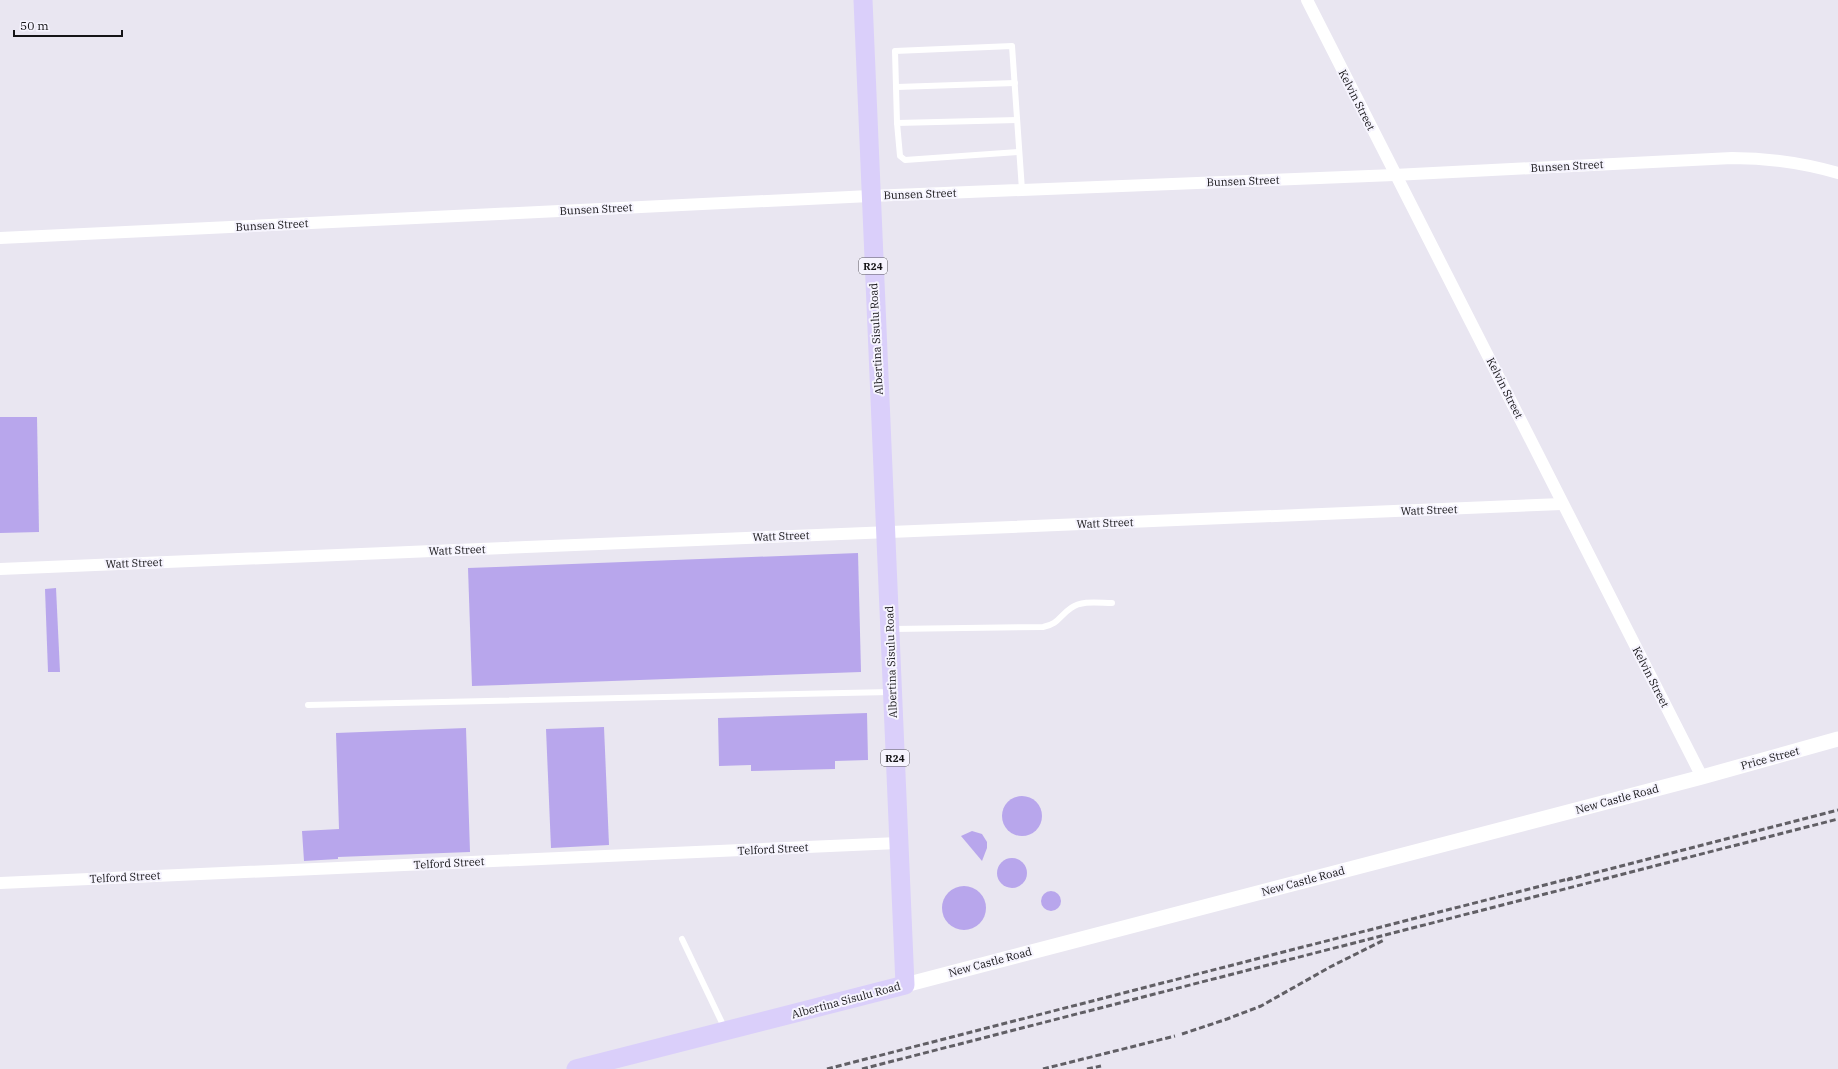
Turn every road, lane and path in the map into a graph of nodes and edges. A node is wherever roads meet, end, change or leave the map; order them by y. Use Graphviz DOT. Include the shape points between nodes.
graph roads {
  1 [pos="863,0"];
  2 [pos="1307,0"];
  3 [pos="1014,83"];
  4 [pos="896,87"];
  5 [pos="1017,120"];
  6 [pos="897,123"];
  7 [pos="1019,152"];
  8 [pos="1838,173"];
  9 [pos="1394,174"];
  10 [pos="1022,190"];
  11 [pos="870,196"];
  12 [pos="0,238"];
  13 [pos="1562,504"];
  14 [pos="885,532"];
  15 [pos="0,569"];
  16 [pos="1112,603"];
  17 [pos="889,629"];
  18 [pos="892,692"];
  19 [pos="308,705"];
  20 [pos="1838,740"];
  21 [pos="1702,777"];
  22 [pos="898,843"];
  23 [pos="0,883"];
  24 [pos="682,939"];
  25 [pos="905,985"];
  26 [pos="726,1031"];
  27 [pos="576,1069"];
  1 -- 11 [label="main road, Albertina Sisulu Road / R24"];
  2 -- 9 [label="street, Kelvin Street"];
  3 -- 4 [label="lane"];
  3 -- 4 [label="lane" via="1012,46 895,51"];
  3 -- 5 [label="lane"];
  4 -- 6 [label="lane"];
  5 -- 6 [label="lane"];
  5 -- 7 [label="lane"];
  6 -- 7 [label="lane" via="900,156 905,160"];
  7 -- 10 [label="lane"];
  8 -- 9 [label="street, Bunsen Street" via="1788,162 1754,158"];
  9 -- 10 [label="street, Bunsen Street"];
  9 -- 13 [label="street, Kelvin Street" via="1536,448"];
  10 -- 11 [label="street, Bunsen Street"];
  11 -- 12 [label="street, Bunsen Street"];
  11 -- 14 [label="main road, Albertina Sisulu Road / R24"];
  13 -- 14 [label="street, Watt Street"];
  13 -- 21 [label="street, Kelvin Street"];
  14 -- 15 [label="street, Watt Street"];
  14 -- 17 [label="main road, Albertina Sisulu Road / R24"];
  16 -- 17 [label="lane" via="1080,604 1072,607 1051,626 1043,627"];
  17 -- 18 [label="main road, Albertina Sisulu Road / R24"];
  18 -- 19 [label="lane"];
  18 -- 22 [label="main road, Albertina Sisulu Road / R24"];
  20 -- 21 [label="street, Price Street"];
  21 -- 25 [label="street, New Castle Road"];
  22 -- 23 [label="street, Telford Street"];
  22 -- 25 [label="main road, Albertina Sisulu Road / R24"];
  24 -- 26 [label="lane"];
  25 -- 26 [label="main road, Albertina Sisulu Road"];
  26 -- 27 [label="main road, Albertina Sisulu Road"];
}
